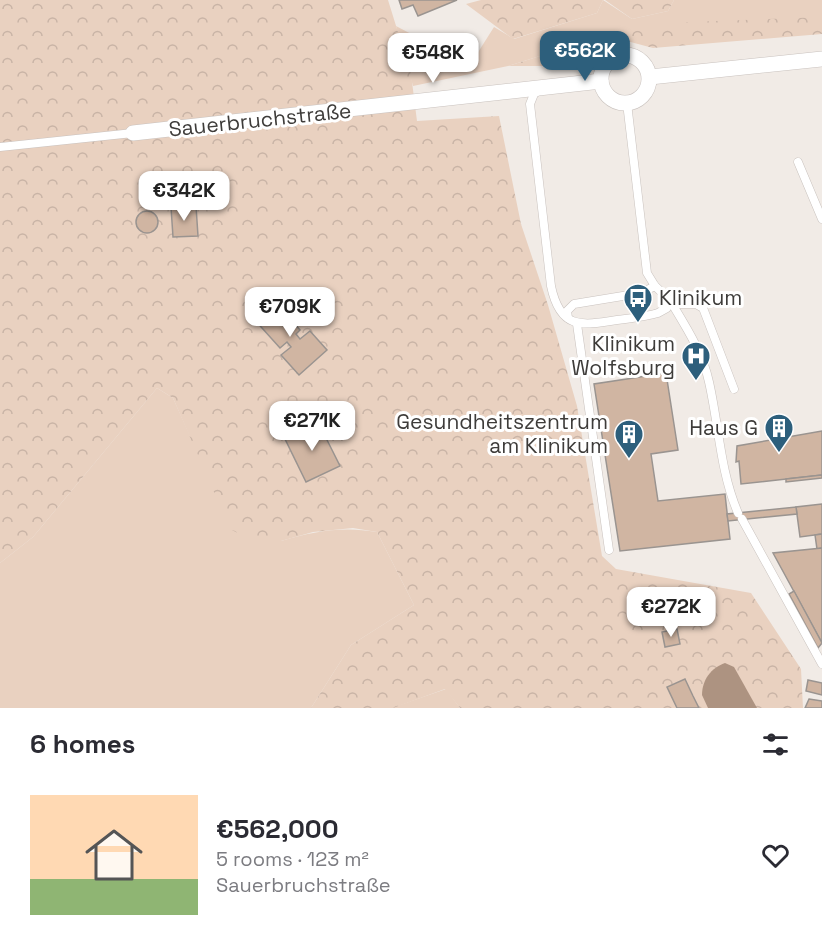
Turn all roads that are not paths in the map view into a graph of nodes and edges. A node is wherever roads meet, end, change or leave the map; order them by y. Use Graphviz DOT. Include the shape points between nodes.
graph roads {
  1 [pos="822,59"];
  2 [pos="650,77"];
  3 [pos="601,81"];
  4 [pos="544,88"];
  5 [pos="627,103"];
  6 [pos="133,133"];
  7 [pos="0,147"];
  8 [pos="798,162"];
  9 [pos="822,219"];
  10 [pos="655,286"];
  11 [pos="670,301"];
  12 [pos="568,320"];
  13 [pos="577,324"];
  14 [pos="734,389"];
  15 [pos="609,550"];
  16 [pos="822,663"];
  1 -- 2 [label="street"];
  2 -- 3 [label="street" via="641,60 623,55 607,63"];
  2 -- 5 [label="street" via="644,94"];
  3 -- 4 [label="street, Sauerbruchstraße"];
  3 -- 5 [label="street" via="610,98"];
  4 -- 6 [label="street, Sauerbruchstraße"];
  4 -- 12 [label="lane" via="534,94 530,104 551,286 556,306"];
  5 -- 10 [label="lane" via="644,264"];
  6 -- 7 [label="lane"];
  8 -- 9 [label="lane"];
  10 -- 11 [label="lane"];
  10 -- 12 [label="lane" via="641,293 574,304 567,311"];
  11 -- 13 [label="lane" via="664,310 652,315"];
  11 -- 14 [label="lane" via="703,308"];
  11 -- 16 [label="lane" via="709,380 725,474 740,516"];
  12 -- 13 [label="lane"];
  13 -- 15 [label="lane"];
}
